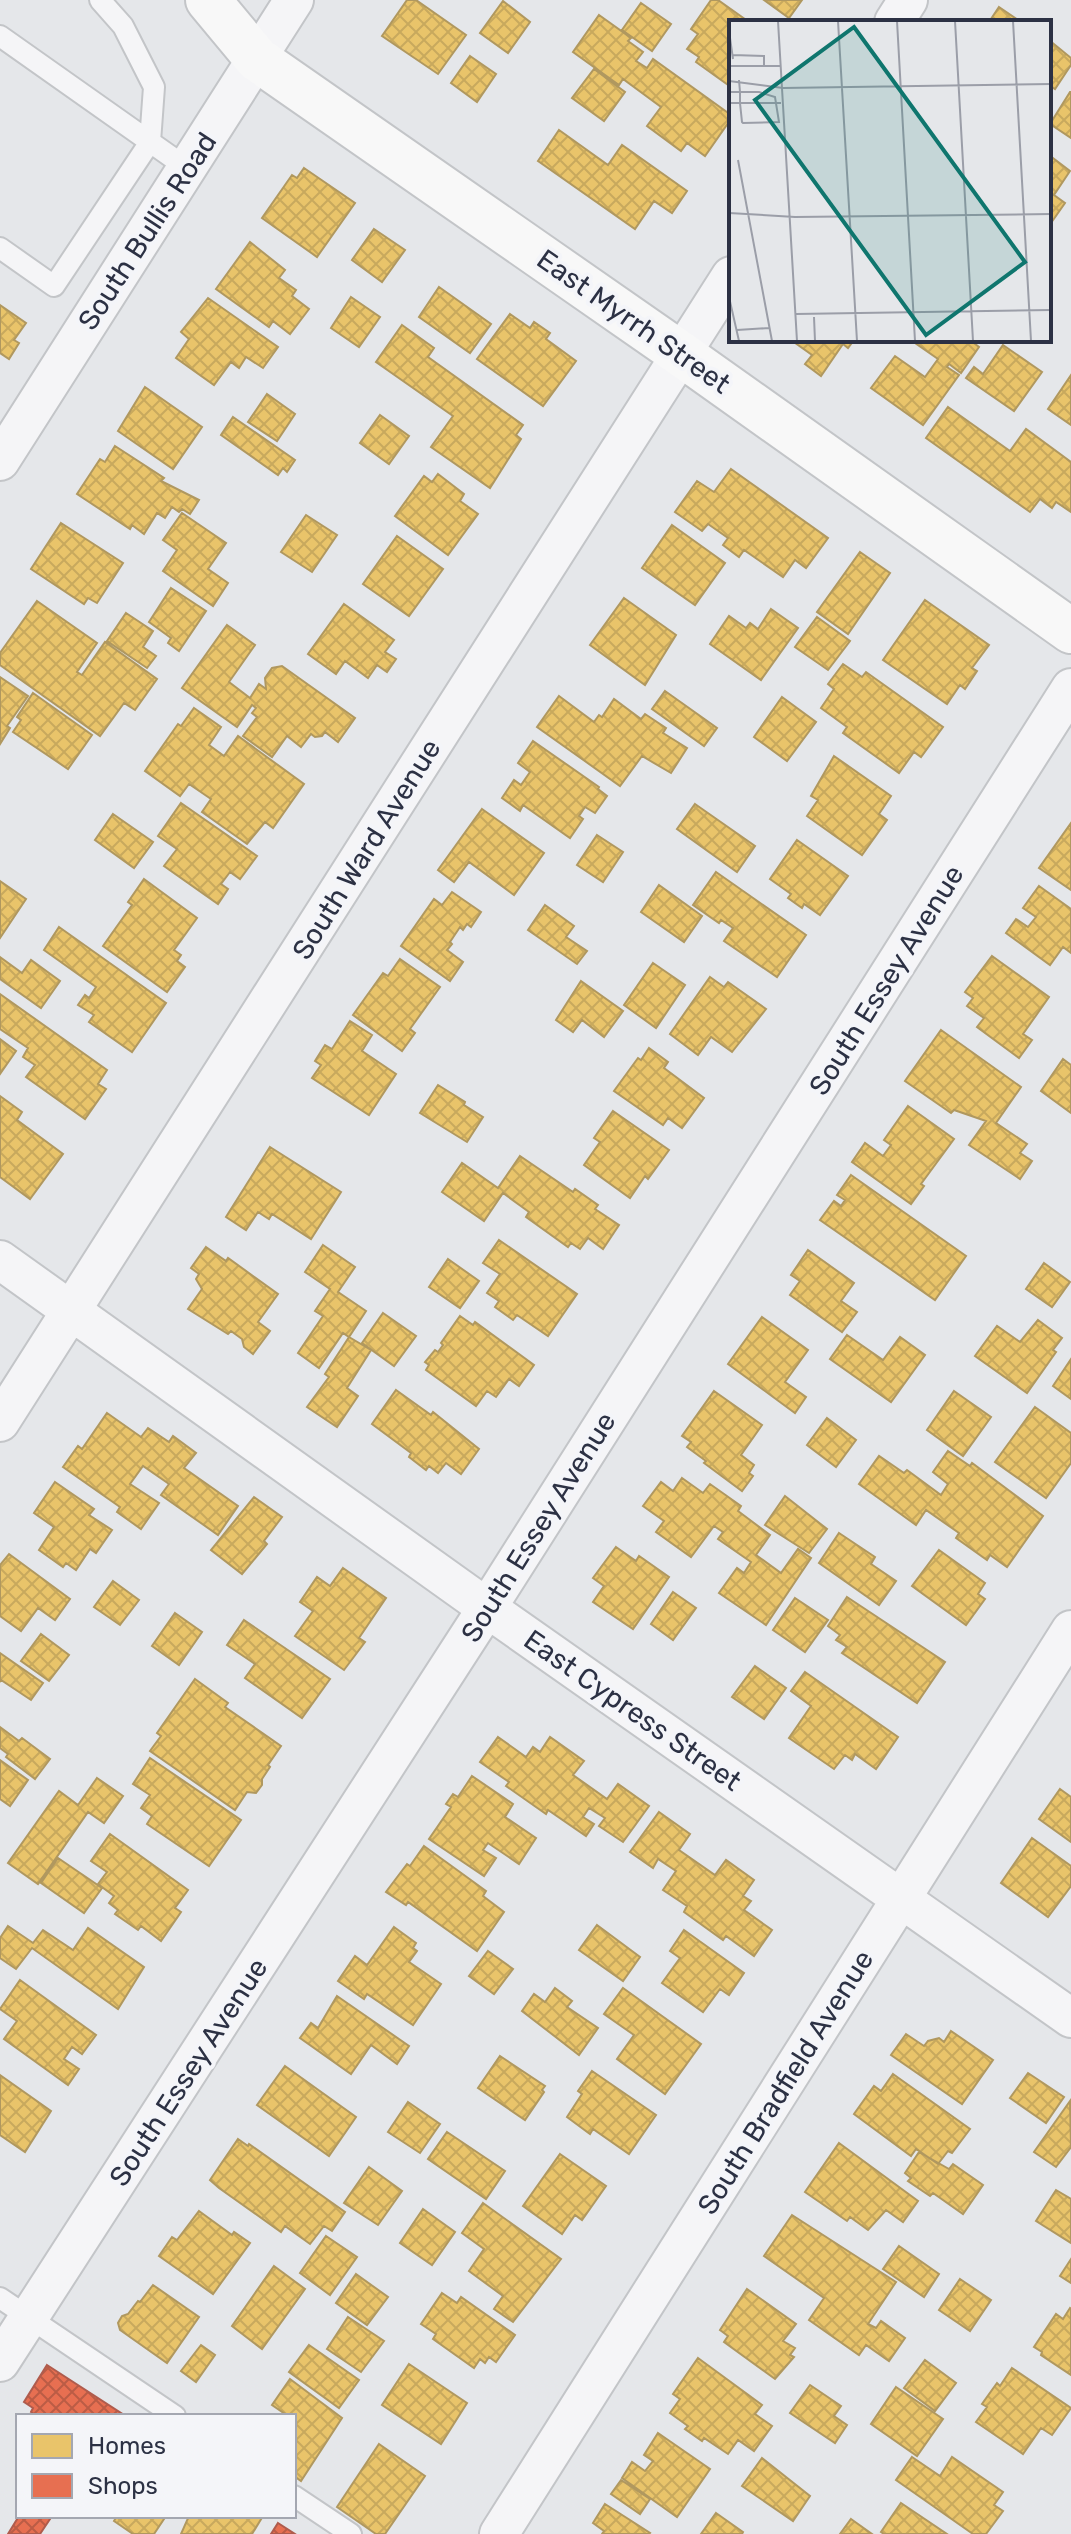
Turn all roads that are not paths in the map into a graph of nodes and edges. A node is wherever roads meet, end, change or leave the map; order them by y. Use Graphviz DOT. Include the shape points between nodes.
graph roads {
  1 [pos="100,0"];
  2 [pos="208,0"];
  3 [pos="294,0"];
  4 [pos="908,0"];
  5 [pos="895,20"];
  6 [pos="0,36"];
  7 [pos="257,59"];
  8 [pos="150,142"];
  9 [pos="187,168"];
  10 [pos="0,248"];
  11 [pos="729,279"];
  12 [pos="681,354"];
  13 [pos="0,461"];
  14 [pos="1071,631"];
  15 [pos="1071,688"];
  16 [pos="0,1260"];
  17 [pos="72,1311"];
  18 [pos="0,1422"];
  19 [pos="487,1608"];
  20 [pos="1071,1630"];
  21 [pos="902,1897"];
  22 [pos="1071,2018"];
  23 [pos="14,2308"];
  24 [pos="0,2362"];
  25 [pos="172,2414"];
  26 [pos="296,2497"];
  27 [pos="351,2534"];
  28 [pos="499,2534"];
  1 -- 8 [label="lane" via="123,26 154,87"];
  2 -- 7 [label="street, East Myrrh Street"];
  3 -- 7 [label="street, South Bullis Road"];
  4 -- 5 [label="street"];
  6 -- 8 [label="lane"];
  7 -- 9 [label="street, South Bullis Road"];
  7 -- 12 [label="street, East Myrrh Street"];
  8 -- 9 [label="lane"];
  8 -- 10 [label="lane" via="54,286"];
  9 -- 13 [label="street, South Bullis Road"];
  11 -- 12 [label="street, South Ward Avenue"];
  12 -- 14 [label="street, East Myrrh Street"];
  12 -- 17 [label="street, South Ward Avenue"];
  15 -- 19 [label="street, South Essey Avenue"];
  16 -- 17 [label="street, East Cypress Street"];
  17 -- 18 [label="street, South Ward Avenue"];
  17 -- 19 [label="street, East Cypress Street"];
  19 -- 21 [label="street, East Cypress Street"];
  19 -- 23 [label="street, South Essey Avenue"];
  20 -- 21 [label="street, South Bradfield Avenue"];
  21 -- 22 [label="street, East Cypress Street"];
  21 -- 28 [label="street, South Bradfield Avenue"];
  23 -- 24 [label="street, South Essey Avenue"];
  23 -- 25 [label="lane"];
  26 -- 27 [label="lane"];
}
